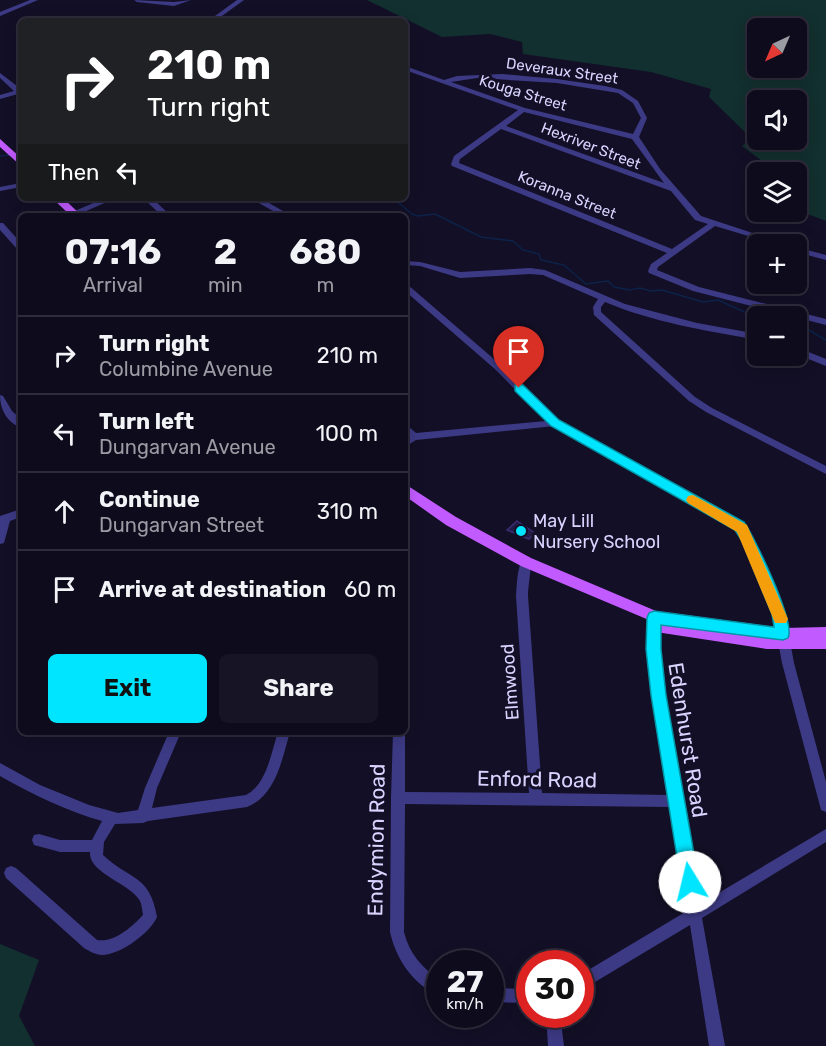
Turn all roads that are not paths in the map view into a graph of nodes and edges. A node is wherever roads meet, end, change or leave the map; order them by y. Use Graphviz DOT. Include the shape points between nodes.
graph roads {
  1 [pos="31,0"];
  2 [pos="137,0"];
  3 [pos="188,0"];
  4 [pos="241,0"];
  5 [pos="0,14"];
  6 [pos="215,18"];
  7 [pos="408,69"];
  8 [pos="0,75"];
  9 [pos="444,82"];
  10 [pos="18,90"];
  11 [pos="18,93"];
  12 [pos="0,98"];
  13 [pos="523,110"];
  14 [pos="500,126"];
  15 [pos="635,137"];
  16 [pos="0,142"];
  17 [pos="18,160"];
  18 [pos="18,186"];
  19 [pos="0,189"];
  20 [pos="673,189"];
  21 [pos="60,201"];
  22 [pos="105,201"];
  23 [pos="150,201"];
  24 [pos="260,201"];
  25 [pos="73,213"];
  26 [pos="79,213"];
  27 [pos="164,213"];
  28 [pos="282,213"];
  29 [pos="713,224"];
  30 [pos="0,225"];
  31 [pos="748,234"];
  32 [pos="18,245"];
  33 [pos="672,252"];
  34 [pos="807,252"];
  35 [pos="826,258"];
  36 [pos="408,263"];
  37 [pos="408,290"];
  38 [pos="602,300"];
  39 [pos="826,322"];
  40 [pos="747,335"];
  41 [pos="807,355"];
  42 [pos="826,363"];
  43 [pos="0,398"];
  44 [pos="18,422"];
  45 [pos="555,423"];
  46 [pos="410,440"];
  47 [pos="826,470"];
  48 [pos="408,492"];
  49 [pos="408,503"];
  50 [pos="18,514"];
  51 [pos="436,518"];
  52 [pos="3,520"];
  53 [pos="0,540"];
  54 [pos="525,567"];
  55 [pos="654,622"];
  56 [pos="826,633"];
  57 [pos="784,639"];
  58 [pos="826,643"];
  59 [pos="174,735"];
  60 [pos="283,735"];
  61 [pos="399,735"];
  62 [pos="0,769"];
  63 [pos="397,798"];
  64 [pos="536,798"];
  65 [pos="677,801"];
  66 [pos="826,806"];
  67 [pos="112,817"];
  68 [pos="143,817"];
  69 [pos="826,835"];
  70 [pos="39,840"];
  71 [pos="96,846"];
  72 [pos="11,873"];
  73 [pos="694,915"];
  74 [pos="594,976"];
  75 [pos="426,978"];
  76 [pos="554,1028"];
  77 [pos="556,1046"];
  78 [pos="717,1046"];
  1 -- 5 [label="street"];
  2 -- 3 [label="street" via="174,4"];
  4 -- 6 [label="street"];
  7 -- 9 [label="street, Kouga Street"];
  8 -- 10 [label="street"];
  9 -- 13 [label="street, Kouga Street"];
  9 -- 15 [label="street, Deveraux Street" via="488,74 620,91 636,102 644,118"];
  11 -- 12 [label="street"];
  13 -- 14 [label="street"];
  13 -- 15 [label="street, Kouga Street"];
  14 -- 20 [label="street, Hexriver Street"];
  14 -- 33 [label="street, Koranna Street" via="454,161 458,166"];
  15 -- 20 [label="street"];
  16 -- 17 [label="main road"];
  18 -- 19 [label="street"];
  20 -- 29 [label="street" via="698,218"];
  21 -- 25 [label="main road"];
  22 -- 26 [label="street"];
  23 -- 27 [label="street"];
  24 -- 28 [label="street"];
  29 -- 31 [label="street"];
  29 -- 33 [label="street"];
  30 -- 32 [label="street"];
  33 -- 39 [label="street" via="652,271 703,291"];
  34 -- 35 [label="street"];
  36 -- 38 [label="street" via="460,275 545,273"];
  37 -- 45 [label="street" via="499,368"];
  38 -- 40 [label="street"];
  38 -- 47 [label="street" via="597,313 692,399"];
  41 -- 42 [label="street"];
  43 -- 44 [label="street"];
  45 -- 46 [label="street"];
  45 -- 57 [label="street" via="739,526 776,606"];
  48 -- 51 [label="main road"];
  49 -- 51 [label="main road"];
  50 -- 52 [label="street"];
  51 -- 54 [label="main road"];
  52 -- 53 [label="street"];
  54 -- 55 [label="main road" via="579,597"];
  54 -- 64 [label="street, Elmwood" via="522,596"];
  55 -- 57 [label="main road" via="693,634"];
  55 -- 65 [label="street, Edenhurst Road" via="658,695"];
  56 -- 57 [label="main road"];
  57 -- 58 [label="main road"];
  57 -- 66 [label="street"];
  59 -- 68 [label="street"];
  60 -- 68 [label="street" via="265,785 256,798"];
  61 -- 63 [label="street, Endymion Road"];
  62 -- 67 [label="street" via="35,789"];
  63 -- 64 [label="street, Enford Road"];
  63 -- 75 [label="street, Endymion Road" via="396,922 401,948"];
  64 -- 65 [label="street, Enford Road"];
  65 -- 73 [label="street, Edenhurst Road"];
  67 -- 68 [label="street"];
  67 -- 71 [label="street"];
  69 -- 73 [label="street"];
  70 -- 71 [label="street" via="60,846"];
  71 -- 72 [label="street" via="98,860 139,887 150,906 150,917 142,927 106,948 95,947 81,937"];
  73 -- 74 [label="street"];
  73 -- 78 [label="street, Edenhurst Road"];
  76 -- 77 [label="street"];
}
